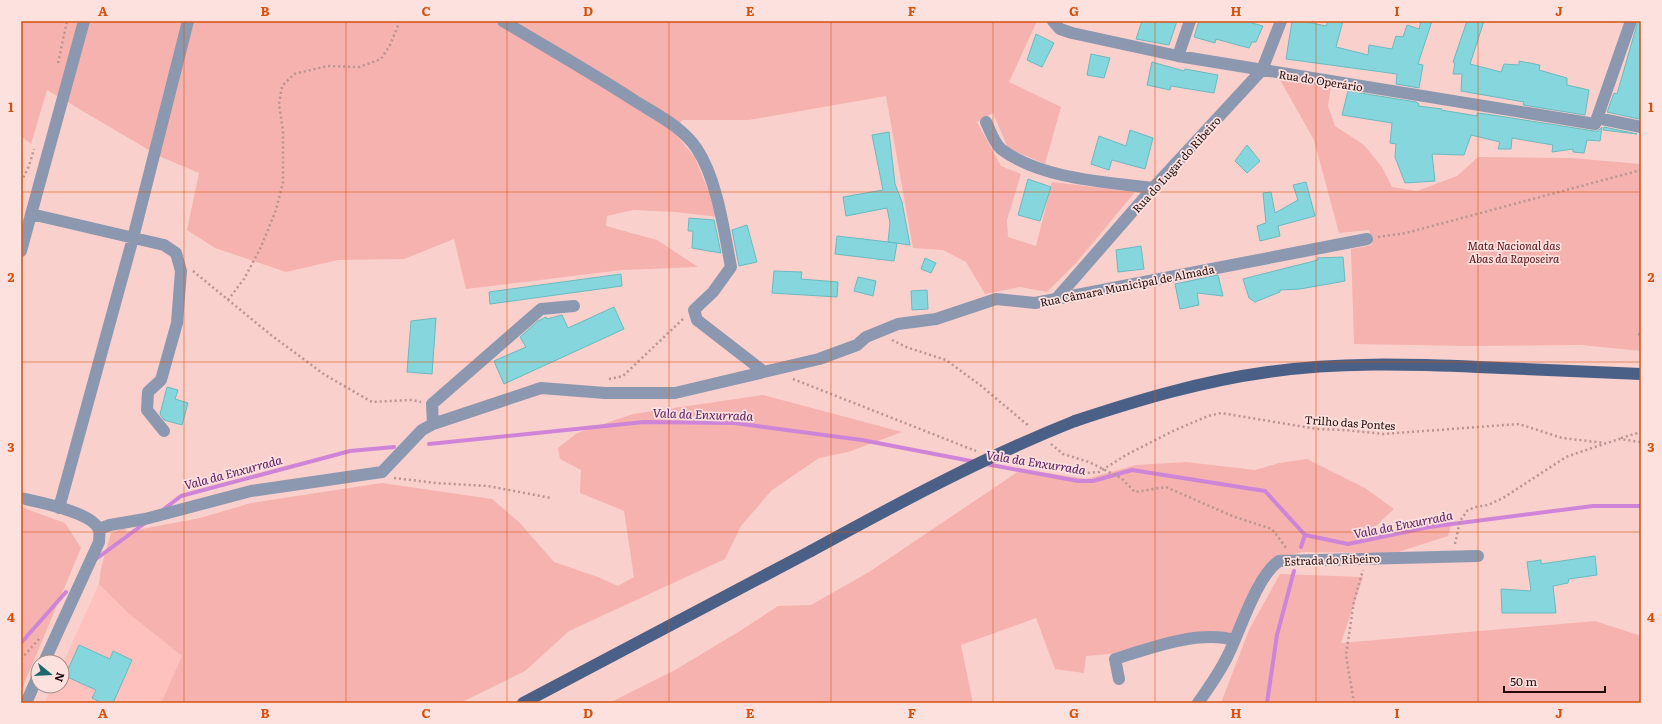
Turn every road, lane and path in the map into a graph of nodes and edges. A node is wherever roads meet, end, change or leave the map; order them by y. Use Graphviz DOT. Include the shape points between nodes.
graph roads {
  1 [pos="67,21"];
  2 [pos="84,21"];
  3 [pos="188,21"];
  4 [pos="400,21"];
  5 [pos="503,21"];
  6 [pos="1053,21"];
  7 [pos="1190,21"];
  8 [pos="1281,21"];
  9 [pos="1631,21"];
  10 [pos="1178,56"];
  11 [pos="56,70"];
  12 [pos="1262,70"];
  13 [pos="1596,121"];
  14 [pos="986,122"];
  15 [pos="1641,127"];
  16 [pos="35,146"];
  17 [pos="1641,170"];
  18 [pos="21,182"];
  19 [pos="1153,188"];
  20 [pos="31,214"];
  21 [pos="133,238"];
  22 [pos="1367,239"];
  23 [pos="21,251"];
  24 [pos="179,265"];
  25 [pos="1057,298"];
  26 [pos="228,300"];
  27 [pos="574,306"];
  28 [pos="694,310"];
  29 [pos="878,332"];
  30 [pos="763,371"];
  31 [pos="1641,374"];
  32 [pos="790,378"];
  33 [pos="602,381"];
  34 [pos="432,404"];
  35 [pos="433,424"];
  36 [pos="1034,430"];
  37 [pos="164,432"];
  38 [pos="1641,432"];
  39 [pos="1045,439"];
  40 [pos="1617,440"];
  41 [pos="1641,442"];
  42 [pos="1605,443"];
  43 [pos="977,451"];
  44 [pos="1007,460"];
  45 [pos="1105,469"];
  46 [pos="382,472"];
  47 [pos="21,498"];
  48 [pos="551,498"];
  49 [pos="59,508"];
  50 [pos="98,529"];
  51 [pos="1458,534"];
  52 [pos="1478,556"];
  53 [pos="1364,558"];
  54 [pos="1295,559"];
  55 [pos="1234,640"];
  56 [pos="48,654"];
  57 [pos="1119,679"];
  58 [pos="523,703"];
  59 [pos="1198,703"];
  60 [pos="1354,703"];
  1 -- 11 [label="path"];
  2 -- 20 [label="street"];
  3 -- 21 [label="street"];
  4 -- 26 [label="path" via="381,59 359,67 327,66 294,74 282,86 279,104 283,131 282,182 276,210 244,279"];
  5 -- 28 [label="street" via="683,131 697,149 708,171 723,224 731,267 713,292"];
  6 -- 10 [label="street, Rua do Operário" via="1060,29 1072,33"];
  7 -- 10 [label="street"];
  8 -- 12 [label="street, Rua do Lugar do Ribeiro"];
  9 -- 13 [label="street"];
  10 -- 12 [label="street, Rua do Operário"];
  12 -- 13 [label="street, Rua do Operário"];
  12 -- 19 [label="street, Rua do Lugar do Ribeiro"];
  13 -- 15 [label="street, Rua do Operário"];
  14 -- 19 [label="street" via="1000,148 1037,169 1083,179"];
  16 -- 18 [label="path"];
  17 -- 22 [label="path" via="1406,233"];
  19 -- 25 [label="street, Rua do Lugar do Ribeiro"];
  20 -- 21 [label="street"];
  20 -- 23 [label="street"];
  21 -- 24 [label="street" via="164,246 176,253"];
  21 -- 49 [label="street"];
  22 -- 25 [label="street, Rua Câmara Municipal de Almada"];
  24 -- 26 [label="path" via="186,264"];
  24 -- 37 [label="street" via="181,271 177,323 161,380 148,392 147,410"];
  25 -- 29 [label="street, Rua Câmara Municipal de Almada" via="1035,303 996,300 936,319 898,324"];
  26 -- 34 [label="path" via="325,375 372,402 412,400"];
  27 -- 34 [label="street" via="541,310"];
  28 -- 30 [label="street" via="697,320"];
  28 -- 33 [label="path" via="666,333 623,376"];
  29 -- 30 [label="street, Rua Câmara Municipal de Almada" via="866,337 857,345 819,359"];
  29 -- 36 [label="path" via="906,348 946,360"];
  30 -- 35 [label="street, Rua Câmara Municipal de Almada" via="675,393 605,393 541,388"];
  31 -- 58 [label="main road, bridge" via="1392,363 1330,366 1268,372 1186,388 1117,407 1075,421 1002,452 900,502"];
  32 -- 43 [label="path"];
  34 -- 35 [label="street"];
  35 -- 46 [label="street, Rua Câmara Municipal de Almada" via="422,430"];
  38 -- 40 [label="path"];
  39 -- 45 [label="path" via="1063,454"];
  40 -- 41 [label="path"];
  40 -- 42 [label="path"];
  42 -- 45 [label="path, Trilho das Pontes" via="1562,438 1519,424 1383,434 1317,429 1221,413 1179,428 1126,455"];
  42 -- 51 [label="path" via="1566,458 1503,498 1467,511 1460,521"];
  44 -- 45 [label="path" via="1045,464 1086,473"];
  45 -- 54 [label="path" via="1121,478 1135,492 1166,487 1235,518 1272,529"];
  46 -- 48 [label="path" via="395,478 488,486"];
  46 -- 50 [label="street" via="251,491"];
  47 -- 49 [label="street"];
  49 -- 50 [label="street" via="90,520"];
  50 -- 56 [label="street" via="100,542"];
  52 -- 53 [label="street, Estrada do Ribeiro"];
  53 -- 54 [label="street, Estrada do Ribeiro"];
  53 -- 60 [label="path" via="1364,570 1354,601 1346,655"];
  54 -- 55 [label="street, Estrada do Ribeiro" via="1279,561 1272,566 1262,580"];
  55 -- 57 [label="street" via="1222,637 1153,647 1115,660"];
  55 -- 59 [label="street, Estrada do Ribeiro" via="1215,679"];
}
